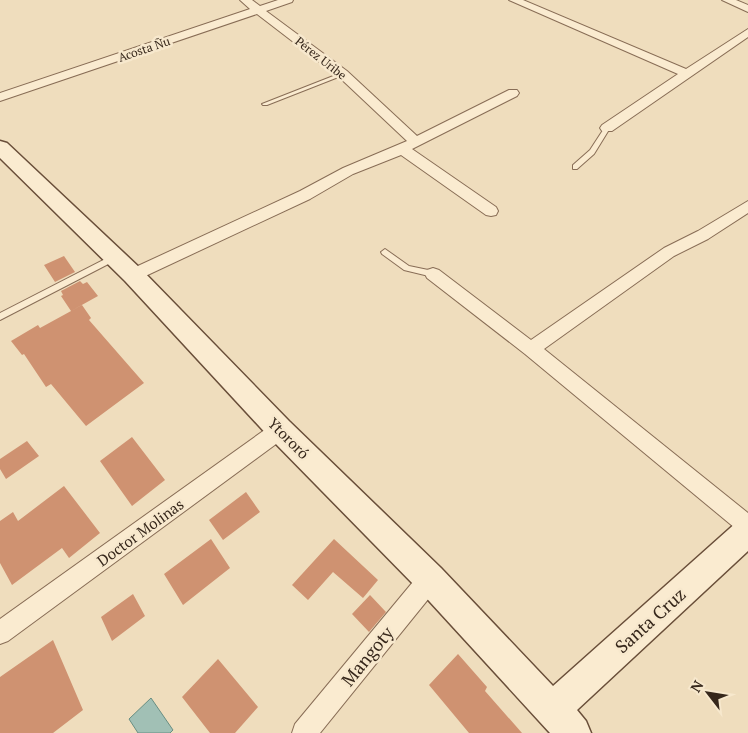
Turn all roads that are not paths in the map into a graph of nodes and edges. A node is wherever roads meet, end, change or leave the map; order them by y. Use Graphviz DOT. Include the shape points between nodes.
graph roads {
  1 [pos="245,0"];
  2 [pos="288,0"];
  3 [pos="514,0"];
  4 [pos="727,0"];
  5 [pos="748,9"];
  6 [pos="260,10"];
  7 [pos="748,32"];
  8 [pos="343,74"];
  9 [pos="686,74"];
  10 [pos="513,93"];
  11 [pos="0,97"];
  12 [pos="265,104"];
  13 [pos="607,128"];
  14 [pos="415,142"];
  15 [pos="0,147"];
  16 [pos="402,149"];
  17 [pos="575,167"];
  18 [pos="748,206"];
  19 [pos="491,211"];
  20 [pos="385,252"];
  21 [pos="124,266"];
  22 [pos="433,274"];
  23 [pos="0,317"];
  24 [pos="530,349"];
  25 [pos="280,430"];
  26 [pos="748,526"];
  27 [pos="748,531"];
  28 [pos="430,579"];
  29 [pos="0,633"];
  30 [pos="563,721"];
  31 [pos="304,733"];
  1 -- 6 [label="street, Pérez Uribe"];
  2 -- 6 [label="street, Acosta Ñu"];
  3 -- 9 [label="street"];
  4 -- 5 [label="street"];
  6 -- 8 [label="street, Pérez Uribe"];
  6 -- 11 [label="street, Acosta Ñu"];
  7 -- 9 [label="street"];
  8 -- 12 [label="lane"];
  8 -- 14 [label="street, Pérez Uribe"];
  9 -- 13 [label="street"];
  10 -- 14 [label="street"];
  13 -- 17 [label="lane" via="592,152"];
  14 -- 16 [label="street"];
  15 -- 21 [label="street, Ytororó"];
  16 -- 19 [label="street"];
  16 -- 21 [label="street" via="348,171 305,195"];
  18 -- 24 [label="street" via="669,252"];
  20 -- 22 [label="lane" via="407,268"];
  21 -- 23 [label="lane"];
  21 -- 25 [label="street, Ytororó"];
  22 -- 24 [label="street"];
  24 -- 26 [label="street"];
  25 -- 28 [label="street, Ytororó"];
  25 -- 29 [label="street, Doctor Molinas"];
  27 -- 30 [label="street, Santa Cruz"];
  28 -- 30 [label="street, Ytororó"];
  28 -- 31 [label="street, Mangoty"];
}
